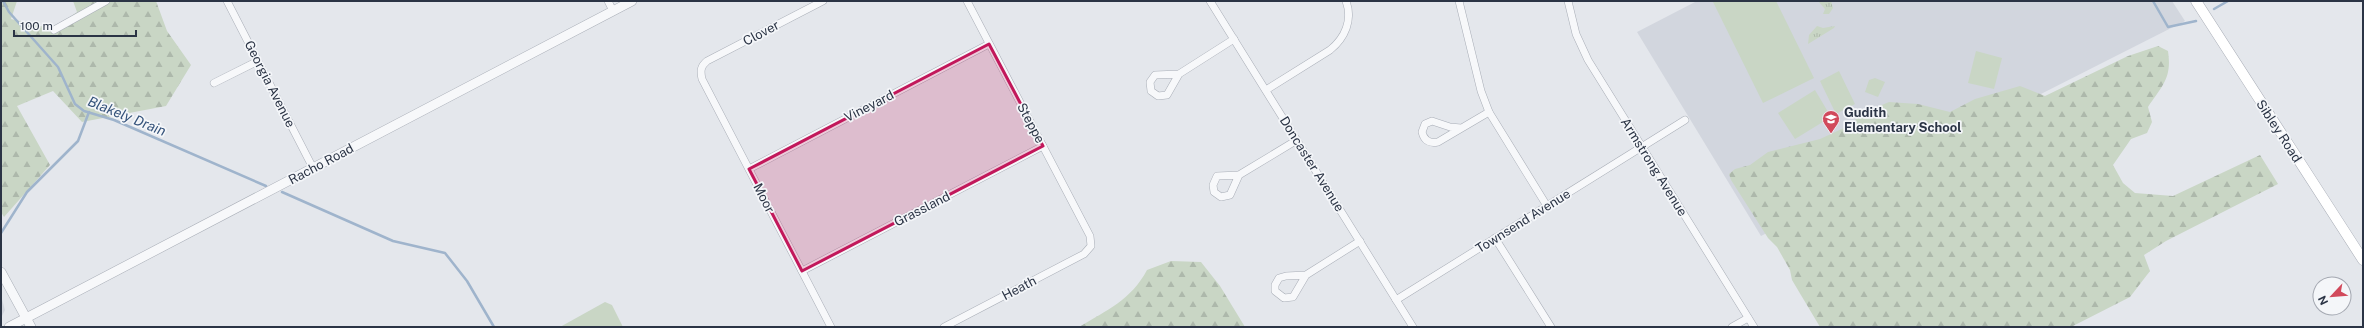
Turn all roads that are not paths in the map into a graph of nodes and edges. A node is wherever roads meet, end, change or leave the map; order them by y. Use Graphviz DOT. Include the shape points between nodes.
graph roads {
  1 [pos="106,1"];
  2 [pos="227,1"];
  3 [pos="608,1"];
  4 [pos="632,1"];
  5 [pos="823,1"];
  6 [pos="967,1"];
  7 [pos="1210,1"];
  8 [pos="1346,1"];
  9 [pos="1459,1"];
  10 [pos="1568,1"];
  11 [pos="2196,1"];
  12 [pos="621,4"];
  13 [pos="808,4"];
  14 [pos="613,11"];
  15 [pos="54,30"];
  16 [pos="1234,39"];
  17 [pos="990,44"];
  18 [pos="258,61"];
  19 [pos="701,68"];
  20 [pos="1179,74"];
  21 [pos="214,83"];
  22 [pos="1266,90"];
  23 [pos="1489,112"];
  24 [pos="1685,120"];
  25 [pos="1461,128"];
  26 [pos="1297,140"];
  27 [pos="1043,146"];
  28 [pos="1642,148"];
  29 [pos="314,168"];
  30 [pos="749,169"];
  31 [pos="1239,175"];
  32 [pos="1547,206"];
  33 [pos="1495,238"];
  34 [pos="1360,241"];
  35 [pos="1091,246"];
  36 [pos="2363,260"];
  37 [pos="802,271"];
  38 [pos="1,272"];
  39 [pos="1306,275"];
  40 [pos="1396,300"];
  41 [pos="26,318"];
  42 [pos="1748,318"];
  43 [pos="9,327"];
  44 [pos="30,327"];
  45 [pos="832,327"];
  46 [pos="944,327"];
  47 [pos="1413,327"];
  48 [pos="1551,327"];
  49 [pos="1732,327"];
  50 [pos="1754,327"];
  1 -- 15 [label="street"];
  2 -- 18 [label="street, Georgia Avenue"];
  3 -- 14 [label="street"];
  4 -- 12 [label="street, Racho Road"];
  5 -- 13 [label="street, Clover"];
  6 -- 17 [label="street, Steppe"];
  7 -- 16 [label="street, Doncaster Avenue"];
  8 -- 22 [label="street" via="1348,24 1338,42 1330,50"];
  9 -- 23 [label="street" via="1481,91"];
  10 -- 28 [label="street, Armstrong Avenue" via="1584,54"];
  11 -- 36 [label="main road, Sibley Road"];
  12 -- 14 [label="street, Racho Road"];
  13 -- 19 [label="street, Clover" via="708,61"];
  14 -- 29 [label="street, Racho Road"];
  16 -- 20 [label="street"];
  16 -- 22 [label="street, Doncaster Avenue"];
  17 -- 27 [label="street, Steppe"];
  17 -- 30 [label="street, Vineyard"];
  18 -- 21 [label="street"];
  18 -- 29 [label="street, Georgia Avenue"];
  19 -- 30 [label="street, Moor" via="702,79"];
  22 -- 26 [label="street, Doncaster Avenue"];
  23 -- 25 [label="street"];
  23 -- 32 [label="street"];
  24 -- 28 [label="street, Townsend Avenue"];
  25 -- 25 [label="street" via="1432,121 1425,124 1422,132 1426,140 1434,143"];
  26 -- 31 [label="street"];
  26 -- 34 [label="street, Doncaster Avenue"];
  27 -- 35 [label="street, Steppe" via="1090,236"];
  27 -- 37 [label="street, Grassland"];
  28 -- 32 [label="street, Townsend Avenue"];
  28 -- 42 [label="street, Armstrong Avenue"];
  29 -- 41 [label="street, Racho Road"];
  30 -- 37 [label="street, Moor"];
  32 -- 33 [label="street, Townsend Avenue"];
  33 -- 40 [label="street, Townsend Avenue"];
  33 -- 48 [label="street"];
  34 -- 39 [label="street"];
  34 -- 40 [label="street, Doncaster Avenue"];
  35 -- 46 [label="street, Heath" via="1084,254"];
  37 -- 45 [label="street, Moor"];
  38 -- 41 [label="street"];
  39 -- 39 [label="street" via="1283,276 1276,281 1275,291 1281,297 1293,296"];
  40 -- 47 [label="street, Doncaster Avenue"];
  41 -- 43 [label="street, Racho Road"];
  41 -- 44 [label="street"];
  42 -- 49 [label="street"];
  42 -- 50 [label="street, Armstrong Avenue"];
}
